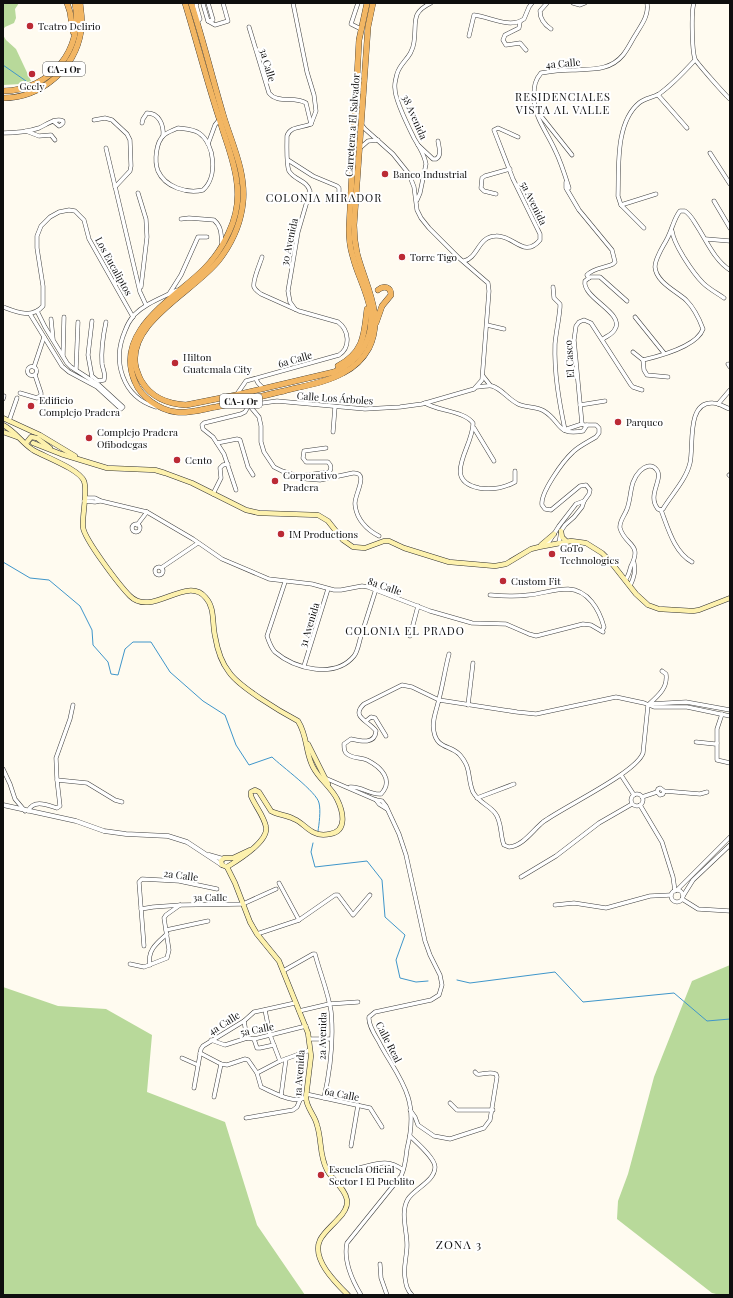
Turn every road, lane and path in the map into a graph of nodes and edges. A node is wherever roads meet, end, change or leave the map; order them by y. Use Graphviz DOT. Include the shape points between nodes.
graph roads {
  1 [pos="67,3"];
  2 [pos="72,3"];
  3 [pos="75,3"];
  4 [pos="80,3"];
  5 [pos="185,3"];
  6 [pos="204,3"];
  7 [pos="208,3"];
  8 [pos="223,3"];
  9 [pos="293,3"];
  10 [pos="358,3"];
  11 [pos="367,3"];
  12 [pos="373,3"];
  13 [pos="431,3"];
  14 [pos="532,3"];
  15 [pos="547,3"];
  16 [pos="573,3"];
  17 [pos="585,3"];
  18 [pos="647,3"];
  19 [pos="694,3"];
  20 [pos="194,4"];
  21 [pos="77,14"];
  22 [pos="208,21"];
  23 [pos="520,22"];
  24 [pos="249,27"];
  25 [pos="361,29"];
  26 [pos="551,29"];
  27 [pos="469,36"];
  28 [pos="359,40"];
  29 [pos="73,42"];
  30 [pos="526,50"];
  31 [pos="695,60"];
  32 [pos="366,64"];
  33 [pos="357,75"];
  34 [pos="3,91"];
  35 [pos="363,94"];
  36 [pos="658,95"];
  37 [pos="3,98"];
  38 [pos="730,99"];
  39 [pos="535,110"];
  40 [pos="94,120"];
  41 [pos="219,120"];
  42 [pos="53,122"];
  43 [pos="142,122"];
  44 [pos="360,123"];
  45 [pos="311,124"];
  46 [pos="687,128"];
  47 [pos="26,131"];
  48 [pos="3,133"];
  49 [pos="164,136"];
  50 [pos="518,137"];
  51 [pos="55,140"];
  52 [pos="378,140"];
  53 [pos="438,141"];
  54 [pos="208,144"];
  55 [pos="418,144"];
  56 [pos="106,148"];
  57 [pos="358,150"];
  58 [pos="710,153"];
  59 [pos="572,155"];
  60 [pos="288,160"];
  61 [pos="510,169"];
  62 [pos="567,180"];
  63 [pos="730,184"];
  64 [pos="115,187"];
  65 [pos="569,188"];
  66 [pos="138,193"];
  67 [pos="496,194"];
  68 [pos="656,194"];
  69 [pos="339,200"];
  70 [pos="416,201"];
  71 [pos="714,201"];
  72 [pos="621,205"];
  73 [pos="181,219"];
  74 [pos="644,228"];
  75 [pos="730,228"];
  76 [pos="672,231"];
  77 [pos="207,237"];
  78 [pos="224,237"];
  79 [pos="706,239"];
  80 [pos="730,241"];
  81 [pos="262,257"];
  82 [pos="464,261"];
  83 [pos="730,270"];
  84 [pos="589,278"];
  85 [pos="188,284"];
  86 [pos="553,287"];
  87 [pos="378,290"];
  88 [pos="140,292"];
  89 [pos="168,295"];
  90 [pos="289,298"];
  91 [pos="724,298"];
  92 [pos="627,301"];
  93 [pos="282,304"];
  94 [pos="146,305"];
  95 [pos="3,307"];
  96 [pos="295,309"];
  97 [pos="367,309"];
  98 [pos="38,311"];
  99 [pos="30,314"];
  100 [pos="64,317"];
  101 [pos="133,317"];
  102 [pos="635,317"];
  103 [pos="51,318"];
  104 [pos="92,321"];
  105 [pos="78,322"];
  106 [pos="106,322"];
  107 [pos="487,325"];
  108 [pos="375,326"];
  109 [pos="504,329"];
  110 [pos="44,337"];
  111 [pos="603,339"];
  112 [pos="53,340"];
  113 [pos="633,352"];
  114 [pos="664,354"];
  115 [pos="63,357"];
  116 [pos="643,360"];
  117 [pos="34,367"];
  118 [pos="76,370"];
  119 [pos="35,375"];
  120 [pos="80,376"];
  121 [pos="483,376"];
  122 [pos="668,376"];
  123 [pos="92,378"];
  124 [pos="308,378"];
  125 [pos="256,379"];
  126 [pos="490,385"];
  127 [pos="264,388"];
  128 [pos="476,388"];
  129 [pos="642,390"];
  130 [pos="730,390"];
  131 [pos="20,393"];
  132 [pos="236,395"];
  133 [pos="17,398"];
  134 [pos="605,401"];
  135 [pos="248,403"];
  136 [pos="425,403"];
  137 [pos="718,404"];
  138 [pos="580,405"];
  139 [pos="335,407"];
  140 [pos="730,409"];
  141 [pos="170,411"];
  142 [pos="3,418"];
  143 [pos="9,421"];
  144 [pos="3,425"];
  145 [pos="580,425"];
  146 [pos="587,425"];
  147 [pos="473,427"];
  148 [pos="565,430"];
  149 [pos="580,431"];
  150 [pos="3,432"];
  151 [pos="333,432"];
  152 [pos="19,438"];
  153 [pos="26,443"];
  154 [pos="217,443"];
  155 [pos="34,444"];
  156 [pos="326,448"];
  157 [pos="57,452"];
  158 [pos="81,460"];
  159 [pos="494,461"];
  160 [pos="228,464"];
  161 [pos="514,470"];
  162 [pos="253,475"];
  163 [pos="298,476"];
  164 [pos="236,490"];
  165 [pos="213,494"];
  166 [pos="84,500"];
  167 [pos="584,501"];
  168 [pos="661,510"];
  169 [pos="147,512"];
  170 [pos="570,512"];
  171 [pos="576,516"];
  172 [pos="137,525"];
  173 [pos="561,531"];
  174 [pos="554,534"];
  175 [pos="379,536"];
  176 [pos="566,541"];
  177 [pos="198,543"];
  178 [pos="559,543"];
  179 [pos="547,545"];
  180 [pos="539,547"];
  181 [pos="692,562"];
  182 [pos="634,563"];
  183 [pos="161,568"];
  184 [pos="625,580"];
  185 [pos="285,582"];
  186 [pos="630,586"];
  187 [pos="328,589"];
  188 [pos="376,590"];
  189 [pos="490,595"];
  190 [pos="730,598"];
  191 [pos="418,606"];
  192 [pos="410,636"];
  193 [pos="449,654"];
  194 [pos="473,663"];
  195 [pos="304,666"];
  196 [pos="662,671"];
  197 [pos="439,700"];
  198 [pos="73,705"];
  199 [pos="468,705"];
  200 [pos="648,705"];
  201 [pos="730,710"];
  202 [pos="722,714"];
  203 [pos="730,716"];
  204 [pos="366,722"];
  205 [pos="386,736"];
  206 [pos="696,742"];
  207 [pos="717,743"];
  208 [pos="730,763"];
  209 [pos="3,770"];
  210 [pos="317,771"];
  211 [pos="621,775"];
  212 [pos="324,777"];
  213 [pos="57,780"];
  214 [pos="514,784"];
  215 [pos="329,787"];
  216 [pos="348,787"];
  217 [pos="707,792"];
  218 [pos="634,795"];
  219 [pos="642,797"];
  220 [pos="477,798"];
  221 [pos="122,802"];
  222 [pos="632,804"];
  223 [pos="3,805"];
  224 [pos="640,806"];
  225 [pos="26,811"];
  226 [pos="730,838"];
  227 [pos="730,845"];
  228 [pos="250,850"];
  229 [pos="207,855"];
  230 [pos="228,858"];
  231 [pos="223,859"];
  232 [pos="222,865"];
  233 [pos="229,866"];
  234 [pos="522,877"];
  235 [pos="279,883"];
  236 [pos="218,889"];
  237 [pos="276,889"];
  238 [pos="676,891"];
  239 [pos="370,895"];
  240 [pos="671,895"];
  241 [pos="683,898"];
  242 [pos="243,904"];
  243 [pos="181,905"];
  244 [pos="554,905"];
  245 [pos="141,909"];
  246 [pos="730,911"];
  247 [pos="299,920"];
  248 [pos="208,921"];
  249 [pos="167,932"];
  250 [pos="257,934"];
  251 [pos="144,946"];
  252 [pos="130,964"];
  253 [pos="150,964"];
  254 [pos="283,971"];
  255 [pos="358,1002"];
  256 [pos="295,1003"];
  257 [pos="329,1004"];
  258 [pos="265,1010"];
  259 [pos="299,1011"];
  260 [pos="244,1020"];
  261 [pos="306,1026"];
  262 [pos="270,1035"];
  263 [pos="247,1038"];
  264 [pos="254,1039"];
  265 [pos="309,1039"];
  266 [pos="331,1039"];
  267 [pos="211,1040"];
  268 [pos="274,1045"];
  269 [pos="310,1050"];
  270 [pos="200,1053"];
  271 [pos="182,1058"];
  272 [pos="286,1059"];
  273 [pos="280,1061"];
  274 [pos="221,1064"];
  275 [pos="198,1065"];
  276 [pos="475,1072"];
  277 [pos="257,1073"];
  278 [pos="194,1088"];
  279 [pos="281,1096"];
  280 [pos="306,1096"];
  281 [pos="214,1097"];
  282 [pos="324,1098"];
  283 [pos="300,1100"];
  284 [pos="450,1103"];
  285 [pos="358,1105"];
  286 [pos="410,1110"];
  287 [pos="493,1110"];
  288 [pos="246,1118"];
  289 [pos="382,1126"];
  290 [pos="410,1136"];
  291 [pos="351,1146"];
  292 [pos="359,1168"];
  293 [pos="403,1170"];
  294 [pos="380,1264"];
  295 [pos="348,1295"];
  296 [pos="361,1295"];
  297 [pos="387,1295"];
  298 [pos="412,1295"];
  1 -- 29 [label="highway" via="72,21"];
  2 -- 21 [label="highway"];
  3 -- 21 [label="highway, CA-1 Or"];
  4 -- 37 [label="highway, CA-1 Or" via="81,31 68,64 41,88 26,95"];
  5 -- 41 [label="highway, Carretera a El Salvador / CA-1 Or"];
  6 -- 22 [label="street"];
  7 -- 22 [label="street" via="213,20"];
  8 -- 22 [label="street" via="227,22 215,25"];
  9 -- 45 [label="street" via="314,96 316,111"];
  10 -- 25 [label="street" via="351,24"];
  11 -- 25 [label="highway, Carretera a El Salvador / CA-1 Or"];
  12 -- 32 [label="highway, Carretera a El Salvador / CA-1 Or" via="368,27"];
  13 -- 55 [label="street, 38 Avenida" via="418,12 413,47 397,72 394,87"];
  14 -- 23 [label="street"];
  15 -- 26 [label="street" via="540,11 540,15 546,26"];
  16 -- 17 [label="street"];
  18 -- 39 [label="street, 4a Calle" via="648,11 643,21 623,55 612,64 593,70 541,73 534,86"];
  19 -- 31 [label="street" via="692,21"];
  20 -- 132 [label="highway, Carretera a El Salvador / CA-1 Or" via="240,169 243,202 234,236 218,261 144,330 137,344 135,362 138,376 144,386 154,395 170,403 192,404"];
  21 -- 29 [label="highway, CA-1 Or"];
  23 -- 27 [label="street" via="509,24 474,15"];
  23 -- 30 [label="street" via="519,28 505,35 503,40 508,46 520,43"];
  24 -- 45 [label="street, 3a Calle" via="268,93 274,98 301,100 306,103"];
  25 -- 28 [label="highway, Carretera a El Salvador / CA-1 Or"];
  28 -- 32 [label="highway" via="360,63"];
  28 -- 33 [label="highway, Carretera a El Salvador / CA-1 Or"];
  29 -- 34 [label="highway, CA-1 Or" via="65,59 48,76 26,88"];
  31 -- 36 [label="street" via="680,77"];
  31 -- 38 [label="street"];
  32 -- 35 [label="highway, Carretera a El Salvador / CA-1 Or"];
  33 -- 35 [label="highway" via="362,75"];
  33 -- 124 [label="highway, Carretera a El Salvador / CA-1 Or" via="349,216 350,240 355,266 370,308 370,329 364,347 348,365 334,372"];
  35 -- 44 [label="highway, Carretera a El Salvador / CA-1 Or"];
  36 -- 46 [label="street"];
  36 -- 72 [label="street" via="643,100 632,110 622,131 618,196"];
  39 -- 59 [label="street"];
  39 -- 62 [label="street, 4a Calle"];
  40 -- 64 [label="street" via="112,120 130,140 130,171"];
  41 -- 54 [label="street"];
  41 -- 78 [label="highway, Carretera a El Salvador / CA-1 Or" via="238,185 232,226"];
  42 -- 47 [label="street"];
  43 -- 49 [label="street" via="147,114 152,113 162,124"];
  44 -- 52 [label="street"];
  44 -- 57 [label="highway, Carretera a El Salvador / CA-1 Or"];
  45 -- 60 [label="street, 30 Avenida" via="288,132"];
  47 -- 48 [label="street"];
  47 -- 51 [label="street" via="39,136 51,135"];
  49 -- 54 [label="street" via="178,128 185,128 198,132"];
  49 -- 54 [label="street" via="157,151 158,172 171,185 188,191 203,190 210,183 213,161"];
  50 -- 61 [label="street, 5a Avenida" via="498,128 494,130"];
  52 -- 57 [label="street" via="365,142"];
  52 -- 70 [label="street" via="409,174"];
  53 -- 55 [label="street" via="440,155 436,159"];
  55 -- 70 [label="street, 38 Avenida" via="426,164 420,194"];
  56 -- 64 [label="street"];
  57 -- 108 [label="highway, Carretera a El Salvador / CA-1 Or" via="355,241 373,302"];
  58 -- 63 [label="street"];
  60 -- 69 [label="street" via="312,176 337,186"];
  60 -- 90 [label="street, 30 Avenida" via="291,173 307,185 310,191 298,232"];
  61 -- 67 [label="street" via="482,178 481,188"];
  61 -- 82 [label="street, 5a Avenida" via="540,234 540,240 529,248 502,236 488,237 471,258"];
  62 -- 65 [label="street, 4a Calle"];
  62 -- 84 [label="street" via="566,188 579,210 614,255 613,264 593,271 587,275"];
  64 -- 88 [label="street"];
  66 -- 88 [label="street" via="146,219 147,237"];
  68 -- 72 [label="street"];
  70 -- 82 [label="street" via="421,218"];
  71 -- 75 [label="street"];
  72 -- 74 [label="street"];
  73 -- 78 [label="street" via="214,220"];
  76 -- 79 [label="street" via="678,213 685,211"];
  76 -- 91 [label="street" via="674,242 703,284"];
  76 -- 114 [label="street" via="656,261 655,269 662,282 694,309 703,329 698,337"];
  77 -- 89 [label="street" via="198,237 181,275"];
  78 -- 85 [label="highway, Carretera a El Salvador / CA-1 Or" via="222,245 211,261"];
  79 -- 80 [label="street"];
  79 -- 83 [label="street" via="725,267"];
  81 -- 93 [label="street" via="254,288"];
  82 -- 107 [label="street" via="488,283"];
  84 -- 92 [label="street" via="600,277"];
  84 -- 111 [label="street" via="585,281 586,289 616,321 615,329"];
  85 -- 89 [label="street"];
  85 -- 141 [label="highway, Carretera a El Salvador / CA-1 Or" via="148,319 136,337 131,352 131,367 137,387 152,402"];
  86 -- 148 [label="street" via="554,298 560,307 555,365"];
  87 -- 108 [label="highway" via="382,287 387,288 391,295 382,306"];
  88 -- 94 [label="street"];
  89 -- 94 [label="street"];
  90 -- 93 [label="street"];
  90 -- 96 [label="street"];
  93 -- 96 [label="street"];
  94 -- 101 [label="street"];
  95 -- 99 [label="street"];
  96 -- 125 [label="street, 6a Calle" via="342,325 346,331 347,342 343,351 339,355"];
  97 -- 124 [label="highway" via="366,331 355,353 336,368"];
  98 -- 99 [label="street"];
  98 -- 101 [label="street, Los Eucaliptos" via="43,306 44,296 37,236 41,226 58,210 69,210 75,211 84,220 89,239"];
  98 -- 112 [label="street"];
  99 -- 110 [label="street"];
  100 -- 115 [label="street"];
  101 -- 141 [label="street" via="119,346 119,366 122,375 127,385 144,402"];
  102 -- 114 [label="street"];
  103 -- 112 [label="street"];
  104 -- 123 [label="street" via="88,355"];
  105 -- 118 [label="street"];
  106 -- 123 [label="street" via="102,338 105,377 104,380 98,381"];
  107 -- 109 [label="street"];
  107 -- 121 [label="street"];
  108 -- 135 [label="highway, Carretera a El Salvador / CA-1 Or" via="369,348 350,369 327,379"];
  110 -- 117 [label="street"];
  110 -- 120 [label="street" via="62,366 68,372"];
  111 -- 129 [label="street, El Casco" via="631,385"];
  111 -- 138 [label="street, El Casco" via="589,321 582,320 576,326 574,340"];
  112 -- 115 [label="street"];
  113 -- 116 [label="street"];
  114 -- 116 [label="street"];
  115 -- 118 [label="street"];
  116 -- 122 [label="street" via="647,375"];
  117 -- 119 [label="street" via="37,371"];
  117 -- 119 [label="street" via="28,371 30,375"];
  118 -- 120 [label="street"];
  119 -- 131 [label="street" via="40,396 33,398"];
  120 -- 123 [label="street"];
  120 -- 123 [label="street" via="97,387 121,410 123,407"];
  121 -- 126 [label="street"];
  121 -- 128 [label="street"];
  124 -- 127 [label="highway, Carretera a El Salvador / CA-1 Or"];
  125 -- 127 [label="street"];
  125 -- 132 [label="street, 6a Calle" via="245,382"];
  126 -- 128 [label="street, Calle Los Árboles"];
  126 -- 148 [label="street" via="519,404 543,410"];
  127 -- 132 [label="highway, Carretera a El Salvador / CA-1 Or"];
  128 -- 136 [label="street, Calle Los Árboles"];
  130 -- 137 [label="street"];
  133 -- 143 [label="street"];
  134 -- 138 [label="street"];
  135 -- 139 [label="street, Calle Los Árboles" via="277,401"];
  135 -- 141 [label="highway, Carretera a El Salvador / CA-1 Or" via="193,412"];
  135 -- 154 [label="street" via="245,412 241,414 202,424 203,429"];
  135 -- 163 [label="street" via="259,417 261,442 268,460 274,467"];
  136 -- 139 [label="street, Calle Los Árboles" via="389,408"];
  136 -- 147 [label="street" via="466,416 473,423"];
  137 -- 140 [label="street"];
  137 -- 168 [label="street" via="707,403 698,410 688,469"];
  138 -- 145 [label="street, El Casco"];
  139 -- 151 [label="street"];
  142 -- 143 [label="main road"];
  143 -- 158 [label="main road" via="40,435"];
  144 -- 152 [label="main road"];
  145 -- 146 [label="street"];
  145 -- 148 [label="street"];
  145 -- 149 [label="street, El Casco"];
  146 -- 149 [label="street"];
  146 -- 167 [label="street" via="598,426 599,433 573,452 561,465 541,502 545,509 551,510 584,484 590,492"];
  147 -- 159 [label="street"];
  147 -- 161 [label="street" via="460,468 460,475 465,483 484,488 502,487 515,482"];
  148 -- 149 [label="street"];
  150 -- 152 [label="main road"];
  152 -- 153 [label="main road"];
  153 -- 157 [label="main road, bridge" via="31,437 37,438"];
  153 -- 166 [label="main road" via="33,450 81,476 85,486"];
  154 -- 160 [label="street"];
  154 -- 162 [label="street" via="240,440"];
  155 -- 157 [label="main road"];
  156 -- 163 [label="street" via="304,450 303,458 306,462 328,462 330,471"];
  157 -- 158 [label="main road"];
  158 -- 165 [label="main road" via="107,468 155,470 192,483"];
  160 -- 164 [label="street"];
  160 -- 165 [label="street" via="220,468 221,478"];
  163 -- 175 [label="street" via="320,480 346,474 360,474 361,482 355,504 362,523"];
  165 -- 180 [label="main road" via="254,512 318,514 353,547 370,547 389,541 449,562 495,566 506,564"];
  166 -- 169 [label="street, 8a Calle" via="95,498"];
  166 -- 210 [label="main road" via="83,529 86,537 131,598 142,602 161,600 186,591 203,594 211,606 214,635 222,662 229,673 246,688 298,721"];
  167 -- 170 [label="street" via="578,503"];
  167 -- 171 [label="street"];
  168 -- 181 [label="street" via="678,551"];
  168 -- 182 [label="street" via="656,507 654,500 658,472 653,466 648,466 638,473 632,484 628,506 620,524 624,536 635,551"];
  169 -- 172 [label="street"];
  169 -- 177 [label="street, 8a Calle"];
  170 -- 171 [label="street"];
  170 -- 174 [label="street"];
  171 -- 173 [label="street"];
  173 -- 176 [label="main road"];
  173 -- 178 [label="street"];
  174 -- 179 [label="street"];
  174 -- 180 [label="main road"];
  176 -- 178 [label="main road"];
  176 -- 184 [label="main road" via="581,542 594,547 610,561"];
  177 -- 183 [label="street"];
  177 -- 185 [label="street, 8a Calle" via="222,559 269,579"];
  178 -- 179 [label="main road"];
  179 -- 180 [label="main road"];
  182 -- 184 [label="street"];
  182 -- 186 [label="street" via="634,579"];
  184 -- 186 [label="main road"];
  185 -- 187 [label="street, 8a Calle" via="312,584"];
  185 -- 195 [label="street" via="267,636 275,652"];
  186 -- 190 [label="main road" via="644,602 659,609 693,611"];
  187 -- 188 [label="street, 8a Calle" via="341,590 362,586"];
  187 -- 195 [label="street, 31 Avenida"];
  188 -- 191 [label="street, 8a Calle"];
  188 -- 195 [label="street" via="355,655 345,664 333,668 318,670"];
  189 -- 191 [label="street, 8a Calle" via="509,597 568,589 577,591 588,597 598,611 604,627 602,631 583,624 536,636 506,624 472,623"];
  191 -- 192 [label="street"];
  193 -- 197 [label="street"];
  194 -- 199 [label="street"];
  196 -- 200 [label="street" via="666,674 666,684 659,696"];
  197 -- 199 [label="street"];
  197 -- 204 [label="street" via="402,685 359,708 360,717"];
  197 -- 220 [label="street" via="433,728 435,737 441,745 457,752 466,762 473,792"];
  198 -- 213 [label="street" via="56,758"];
  199 -- 200 [label="street" via="536,714 616,697"];
  200 -- 201 [label="street" via="686,702"];
  200 -- 202 [label="street" via="659,708 687,707"];
  200 -- 211 [label="street" via="642,757"];
  202 -- 203 [label="street"];
  202 -- 207 [label="street" via="717,729"];
  204 -- 205 [label="street" via="375,718"];
  204 -- 216 [label="street" via="376,731 376,736 367,741 351,739 344,744 344,751 347,755 366,760 382,771 386,778 386,787 380,794 371,793 361,787"];
  206 -- 207 [label="street"];
  207 -- 208 [label="street" via="717,760"];
  209 -- 225 [label="street" via="15,799"];
  210 -- 212 [label="main road"];
  210 -- 215 [label="main road"];
  211 -- 218 [label="street"];
  211 -- 220 [label="street" via="543,822 520,843 511,847 504,845 501,839 496,813"];
  212 -- 215 [label="main road"];
  212 -- 216 [label="street, Calle Real"];
  213 -- 221 [label="street" via="87,783"];
  213 -- 225 [label="street" via="60,807 38,804"];
  214 -- 220 [label="street"];
  215 -- 228 [label="main road" via="337,798 343,819 338,831 324,834 312,832 295,819 271,811 259,792 253,790 251,796 266,828 264,837"];
  216 -- 286 [label="street, Calle Real" via="382,801 399,834 406,854 424,941 442,985 442,991 431,1000 375,1012 369,1017 370,1024 402,1083"];
  217 -- 219 [label="street" via="700,794 664,791 660,788 657,792"];
  218 -- 219 [label="street"];
  218 -- 222 [label="street" via="631,799"];
  219 -- 224 [label="street"];
  222 -- 224 [label="street"];
  222 -- 234 [label="street" via="599,823 556,856"];
  223 -- 225 [label="street"];
  224 -- 238 [label="street" via="662,842"];
  225 -- 229 [label="street" via="83,822 104,831 168,836 187,842"];
  226 -- 238 [label="street"];
  227 -- 241 [label="street" via="693,880"];
  228 -- 230 [label="main road"];
  228 -- 233 [label="main road"];
  229 -- 231 [label="street"];
  229 -- 232 [label="street"];
  230 -- 231 [label="main road"];
  230 -- 233 [label="main road"];
  231 -- 232 [label="main road"];
  232 -- 233 [label="main road"];
  233 -- 242 [label="main road, 1a Avenida"];
  235 -- 247 [label="street"];
  236 -- 245 [label="street, 2a Calle" via="179,881 142,879 139,882"];
  237 -- 242 [label="street, 3a Calle"];
  238 -- 240 [label="street"];
  238 -- 241 [label="street" via="680,891"];
  239 -- 247 [label="street" via="353,915 336,894"];
  240 -- 241 [label="street" via="676,902"];
  240 -- 244 [label="street" via="650,896 606,908 574,903"];
  241 -- 246 [label="street" via="698,909"];
  242 -- 243 [label="street, 3a Calle"];
  242 -- 250 [label="main road, 1a Avenida"];
  243 -- 245 [label="street, 3a Calle"];
  243 -- 249 [label="street" via="164,918"];
  245 -- 251 [label="street"];
  247 -- 250 [label="street"];
  248 -- 249 [label="street"];
  249 -- 253 [label="street" via="150,953"];
  249 -- 253 [label="street" via="167,958"];
  250 -- 254 [label="main road, 1a Avenida" via="275,955"];
  252 -- 253 [label="street" via="144,967"];
  254 -- 256 [label="main road, 1a Avenida"];
  254 -- 257 [label="street, 2a Avenida" via="315,954"];
  255 -- 257 [label="street"];
  256 -- 258 [label="street, 4a Calle"];
  256 -- 259 [label="main road, 1a Avenida"];
  257 -- 259 [label="street"];
  257 -- 266 [label="street, 2a Avenida"];
  258 -- 260 [label="street, 4a Calle" via="254,1012"];
  258 -- 262 [label="street"];
  259 -- 261 [label="main road, 1a Avenida"];
  260 -- 263 [label="street"];
  260 -- 267 [label="street, 4a Calle"];
  261 -- 262 [label="street, 5a Calle"];
  261 -- 265 [label="main road, 1a Avenida"];
  262 -- 264 [label="street, 5a Calle"];
  262 -- 268 [label="street"];
  263 -- 264 [label="street, 5a Calle"];
  263 -- 267 [label="street, 5a Calle" via="225,1045"];
  264 -- 268 [label="street" via="257,1048"];
  265 -- 266 [label="street"];
  265 -- 269 [label="main road, 1a Avenida"];
  266 -- 282 [label="street, 2a Avenida" via="329,1075"];
  267 -- 270 [label="street, 4a Calle" via="203,1046"];
  268 -- 273 [label="street"];
  269 -- 272 [label="street"];
  269 -- 280 [label="main road, 1a Avenida"];
  270 -- 274 [label="street"];
  270 -- 275 [label="street"];
  271 -- 275 [label="street"];
  272 -- 273 [label="street"];
  272 -- 279 [label="street"];
  273 -- 277 [label="street"];
  274 -- 277 [label="street" via="227,1065 245,1059"];
  274 -- 281 [label="street"];
  275 -- 278 [label="street"];
  276 -- 287 [label="street" via="481,1075 492,1072 496,1074"];
  277 -- 279 [label="street" via="261,1087"];
  279 -- 283 [label="street"];
  280 -- 282 [label="street, 6a Calle"];
  280 -- 283 [label="street"];
  280 -- 295 [label="main road, 1a Avenida" via="306,1103 317,1124 325,1165 347,1201 341,1217 321,1239 319,1252 325,1267"];
  282 -- 285 [label="street, 6a Calle"];
  283 -- 288 [label="street" via="297,1107 292,1110"];
  284 -- 287 [label="street" via="457,1110"];
  285 -- 289 [label="street, 6a Calle" via="374,1111"];
  285 -- 291 [label="street"];
  286 -- 287 [label="street" via="418,1126 434,1136 450,1139 484,1128"];
  286 -- 290 [label="street, Calle Real"];
  290 -- 293 [label="street, Calle Real"];
  290 -- 298 [label="street" via="433,1161 435,1167 431,1176 413,1192 405,1208 405,1278 407,1290"];
  292 -- 293 [label="street" via="388,1162"];
  293 -- 296 [label="street, Calle Real" via="347,1243 348,1266"];
  294 -- 297 [label="street" via="381,1278"];
}
